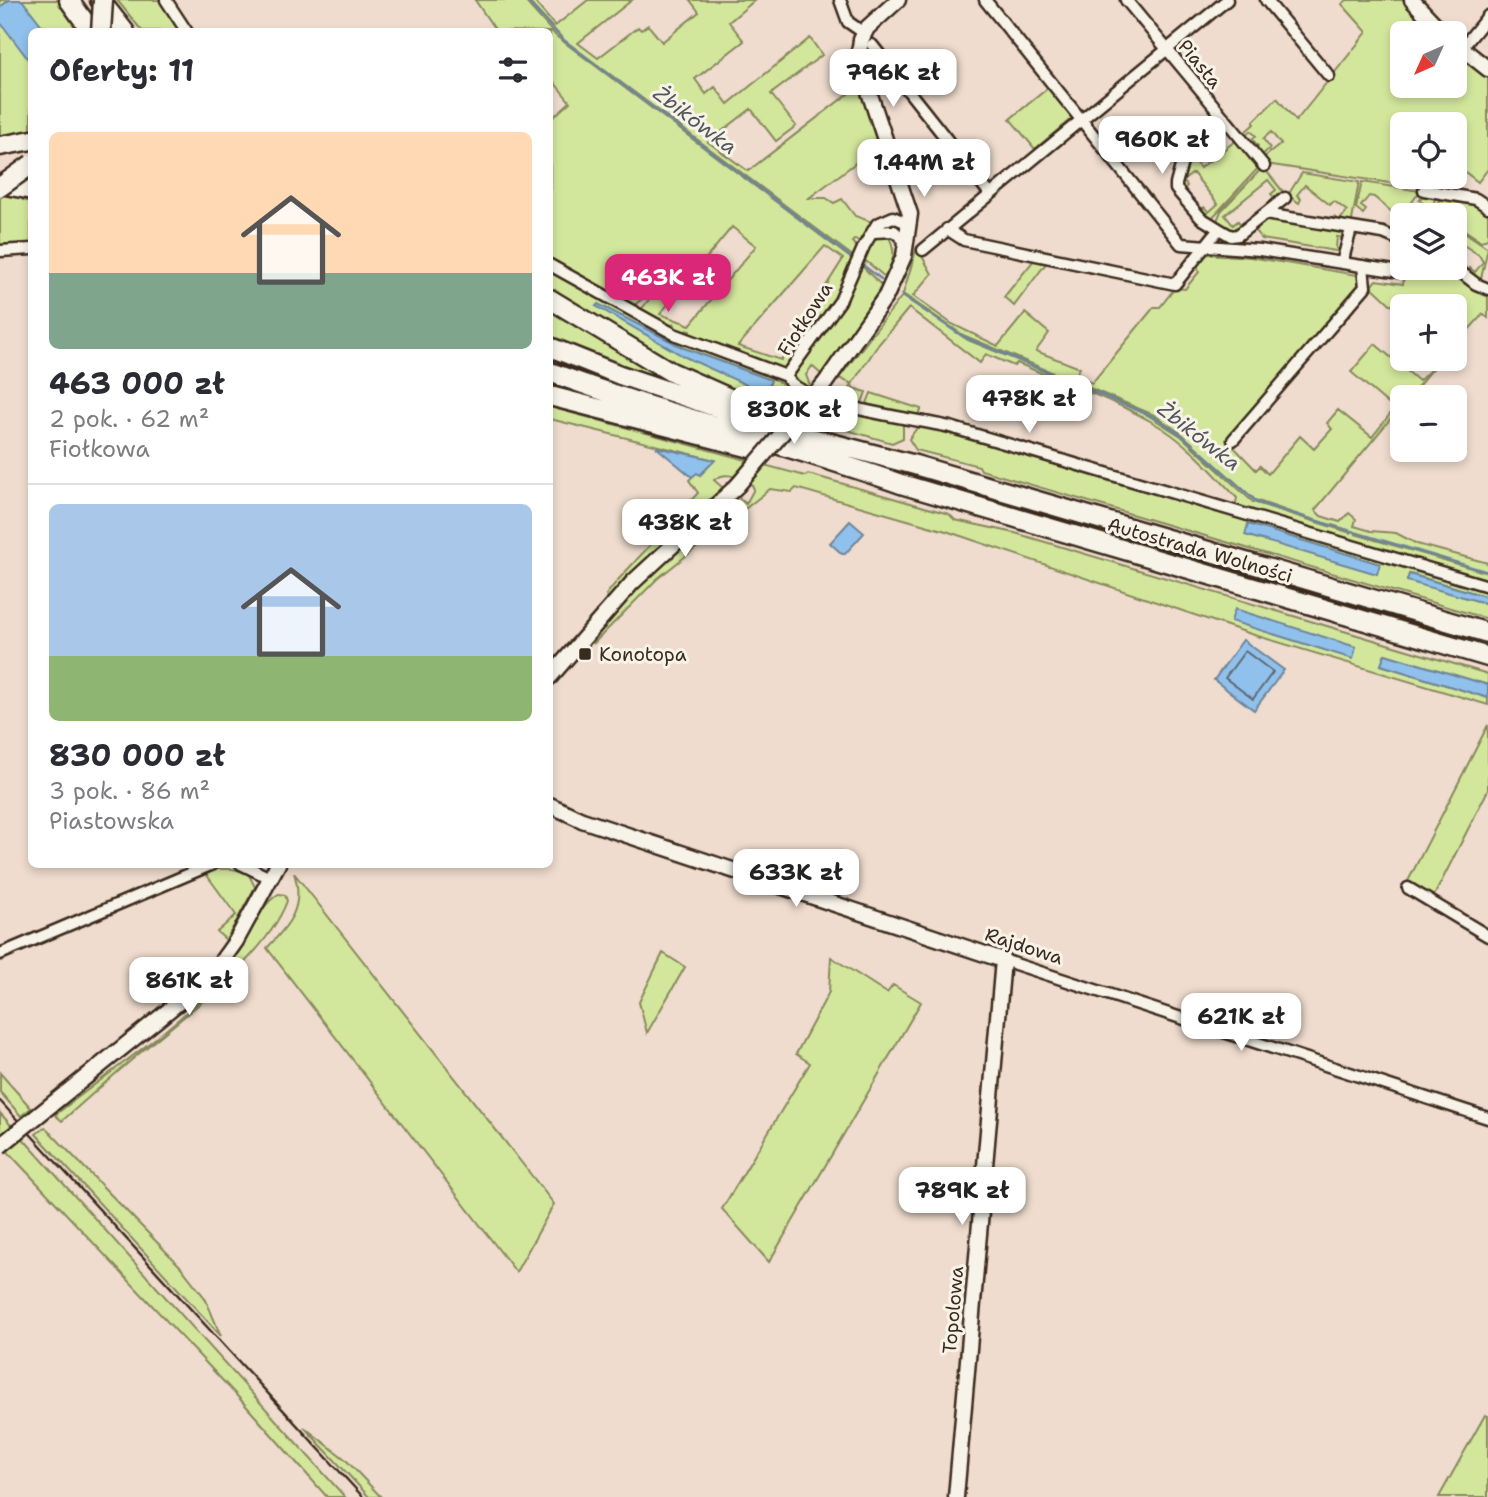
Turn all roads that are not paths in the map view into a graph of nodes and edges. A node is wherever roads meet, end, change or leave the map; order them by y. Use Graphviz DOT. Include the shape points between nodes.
graph roads {
  1 [pos="69,0"];
  2 [pos="102,0"];
  3 [pos="166,0"];
  4 [pos="840,0"];
  5 [pos="898,0"];
  6 [pos="985,0"];
  7 [pos="1126,0"];
  8 [pos="1227,0"];
  9 [pos="1266,0"];
  10 [pos="1412,0"];
  11 [pos="1488,16"];
  12 [pos="1432,21"];
  13 [pos="89,28"];
  14 [pos="100,28"];
  15 [pos="122,28"];
  16 [pos="184,28"];
  17 [pos="1467,36"];
  18 [pos="868,39"];
  19 [pos="1166,50"];
  20 [pos="1467,52"];
  21 [pos="1488,69"];
  22 [pos="1329,76"];
  23 [pos="1222,118"];
  24 [pos="1081,120"];
  25 [pos="28,141"];
  26 [pos="0,146"];
  27 [pos="1264,166"];
  28 [pos="28,167"];
  29 [pos="0,186"];
  30 [pos="28,190"];
  31 [pos="1424,190"];
  32 [pos="990,194"];
  33 [pos="1285,198"];
  34 [pos="1488,208"];
  35 [pos="1265,214"];
  36 [pos="906,223"];
  37 [pos="947,229"];
  38 [pos="1219,229"];
  39 [pos="1351,229"];
  40 [pos="874,232"];
  41 [pos="1390,235"];
  42 [pos="1181,244"];
  43 [pos="1206,245"];
  44 [pos="28,249"];
  45 [pos="905,249"];
  46 [pos="923,250"];
  47 [pos="0,251"];
  48 [pos="1194,259"];
  49 [pos="1342,263"];
  50 [pos="1363,266"];
  51 [pos="553,267"];
  52 [pos="1390,270"];
  53 [pos="1467,277"];
  54 [pos="1488,289"];
  55 [pos="553,301"];
  56 [pos="553,348"];
  57 [pos="553,373"];
  58 [pos="786,376"];
  59 [pos="553,397"];
  60 [pos="1233,440"];
  61 [pos="915,465"];
  62 [pos="901,484"];
  63 [pos="1488,586"];
  64 [pos="1488,632"];
  65 [pos="1488,657"];
  66 [pos="553,674"];
  67 [pos="553,806"];
  68 [pos="204,868"];
  69 [pos="250,868"];
  70 [pos="276,868"];
  71 [pos="270,878"];
  72 [pos="1408,888"];
  73 [pos="1488,936"];
  74 [pos="0,954"];
  75 [pos="1003,960"];
  76 [pos="1488,1118"];
  77 [pos="0,1146"];
  78 [pos="956,1497"];
  1 -- 13 [label="highway"];
  2 -- 14 [label="highway, bridge"];
  2 -- 15 [label="highway"];
  3 -- 16 [label="street"];
  4 -- 18 [label="street" via="848,22"];
  5 -- 18 [label="street" via="871,23"];
  6 -- 24 [label="street"];
  7 -- 19 [label="street, Piasta"];
  8 -- 19 [label="street"];
  9 -- 22 [label="street"];
  10 -- 12 [label="street"];
  11 -- 17 [label="street"];
  18 -- 32 [label="street"];
  18 -- 36 [label="street" via="859,46 860,62 910,214"];
  19 -- 23 [label="street, Piasta"];
  19 -- 24 [label="street"];
  20 -- 21 [label="street"];
  23 -- 27 [label="street, Piasta"];
  23 -- 38 [label="street" via="1188,146 1176,184 1199,215"];
  24 -- 32 [label="street"];
  24 -- 42 [label="street"];
  25 -- 26 [label="highway"];
  28 -- 29 [label="highway, bridge"];
  29 -- 30 [label="highway"];
  31 -- 34 [label="street" via="1476,199"];
  32 -- 37 [label="street"];
  33 -- 35 [label="street"];
  35 -- 38 [label="street" via="1235,236"];
  35 -- 39 [label="street"];
  36 -- 40 [label="street" via="893,217 877,224"];
  36 -- 45 [label="street"];
  37 -- 46 [label="street"];
  37 -- 48 [label="street" via="964,240 1175,284"];
  38 -- 43 [label="street"];
  39 -- 41 [label="street"];
  39 -- 49 [label="street"];
  40 -- 45 [label="street" via="894,231"];
  40 -- 58 [label="street, Fiołkowa" via="840,301"];
  42 -- 43 [label="street"];
  42 -- 48 [label="street"];
  43 -- 48 [label="street"];
  43 -- 49 [label="street"];
  44 -- 47 [label="street"];
  45 -- 66 [label="street, bridge" via="886,296 825,383 737,486 638,577"];
  49 -- 50 [label="street"];
  50 -- 52 [label="street"];
  50 -- 60 [label="street" via="1366,287"];
  51 -- 58 [label="street, Fiołkowa" via="674,334"];
  53 -- 54 [label="street"];
  55 -- 61 [label="highway" via="704,388"];
  56 -- 61 [label="highway" via="730,413"];
  57 -- 62 [label="highway"];
  58 -- 63 [label="street" via="797,389 818,397 950,427"];
  59 -- 62 [label="highway"];
  61 -- 64 [label="highway"];
  62 -- 65 [label="highway, Autostrada Wolności"];
  67 -- 75 [label="street, Rajdowa"];
  68 -- 74 [label="street"];
  69 -- 71 [label="street"];
  70 -- 71 [label="street"];
  71 -- 77 [label="street, bridge" via="236,941 189,994"];
  72 -- 73 [label="street"];
  75 -- 76 [label="street, Rajdowa"];
  75 -- 78 [label="street, Topolowa"];
}
